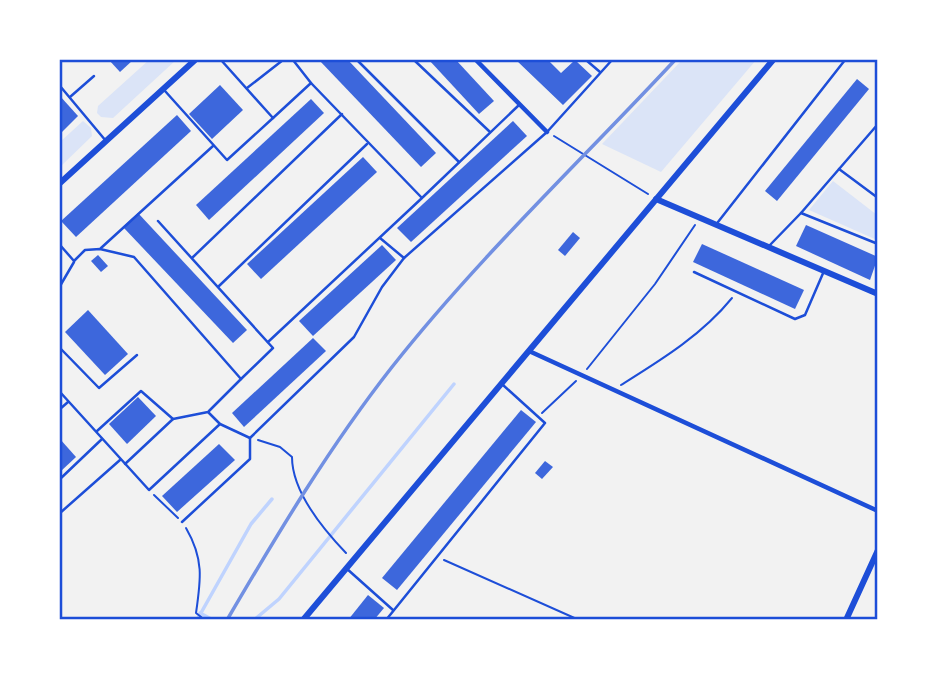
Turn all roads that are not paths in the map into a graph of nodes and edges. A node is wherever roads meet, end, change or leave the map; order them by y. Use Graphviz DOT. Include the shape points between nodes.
graph roads {
  1 [pos="194,60"];
  2 [pos="221,60"];
  3 [pos="283,60"];
  4 [pos="293,60"];
  5 [pos="357,60"];
  6 [pos="414,60"];
  7 [pos="476,60"];
  8 [pos="586,60"];
  9 [pos="612,60"];
  10 [pos="773,60"];
  11 [pos="845,60"];
  12 [pos="600,72"];
  13 [pos="94,76"];
  14 [pos="311,83"];
  15 [pos="60,86"];
  16 [pos="162,88"];
  17 [pos="246,88"];
  18 [pos="70,97"];
  19 [pos="519,105"];
  20 [pos="342,114"];
  21 [pos="273,118"];
  22 [pos="877,124"];
  23 [pos="490,132"];
  24 [pos="547,132"];
  25 [pos="106,141"];
  26 [pos="367,144"];
  27 [pos="212,146"];
  28 [pos="459,162"];
  29 [pos="839,169"];
  30 [pos="60,183"];
  31 [pos="422,198"];
  32 [pos="877,198"];
  33 [pos="656,199"];
  34 [pos="801,213"];
  35 [pos="158,221"];
  36 [pos="715,226"];
  37 [pos="380,238"];
  38 [pos="877,244"];
  39 [pos="60,245"];
  40 [pos="768,248"];
  41 [pos="100,249"];
  42 [pos="192,257"];
  43 [pos="404,258"];
  44 [pos="74,261"];
  45 [pos="824,271"];
  46 [pos="694,272"];
  47 [pos="60,286"];
  48 [pos="219,286"];
  49 [pos="877,294"];
  50 [pos="268,341"];
  51 [pos="60,348"];
  52 [pos="528,351"];
  53 [pos="136,355"];
  54 [pos="241,379"];
  55 [pos="501,383"];
  56 [pos="60,392"];
  57 [pos="68,401"];
  58 [pos="60,409"];
  59 [pos="208,412"];
  60 [pos="173,419"];
  61 [pos="220,424"];
  62 [pos="97,431"];
  63 [pos="250,438"];
  64 [pos="102,439"];
  65 [pos="121,459"];
  66 [pos="125,464"];
  67 [pos="60,478"];
  68 [pos="877,511"];
  69 [pos="60,513"];
  70 [pos="182,522"];
  71 [pos="877,550"];
  72 [pos="346,568"];
  73 [pos="393,610"];
  74 [pos="303,620"];
  75 [pos="386,620"];
  76 [pos="846,620"];
  1 -- 16 [label="main road"];
  2 -- 17 [label="lane"];
  3 -- 17 [label="lane"];
  4 -- 14 [label="lane"];
  5 -- 28 [label="lane"];
  6 -- 23 [label="lane"];
  7 -- 19 [label="street"];
  8 -- 12 [label="lane"];
  9 -- 12 [label="lane"];
  10 -- 33 [label="main road"];
  11 -- 36 [label="lane"];
  12 -- 24 [label="lane"];
  13 -- 18 [label="lane"];
  14 -- 20 [label="lane"];
  14 -- 21 [label="lane"];
  15 -- 18 [label="lane"];
  16 -- 25 [label="main road"];
  16 -- 27 [label="lane"];
  17 -- 21 [label="lane"];
  18 -- 25 [label="lane"];
  19 -- 23 [label="lane"];
  19 -- 24 [label="street"];
  20 -- 26 [label="lane"];
  20 -- 42 [label="lane"];
  21 -- 27 [label="lane" via="228,160"];
  22 -- 29 [label="lane"];
  23 -- 28 [label="lane"];
  24 -- 43 [label="lane"];
  25 -- 30 [label="main road"];
  26 -- 31 [label="lane"];
  26 -- 48 [label="lane"];
  27 -- 41 [label="lane"];
  28 -- 31 [label="lane"];
  29 -- 32 [label="lane"];
  29 -- 34 [label="lane"];
  31 -- 37 [label="lane"];
  33 -- 36 [label="main road"];
  33 -- 52 [label="main road"];
  34 -- 38 [label="lane"];
  34 -- 40 [label="lane"];
  35 -- 42 [label="lane"];
  36 -- 40 [label="main road"];
  37 -- 43 [label="lane"];
  37 -- 50 [label="lane"];
  39 -- 44 [label="lane"];
  40 -- 45 [label="main road"];
  41 -- 44 [label="lane" via="85,250"];
  41 -- 54 [label="lane" via="134,257"];
  42 -- 48 [label="lane"];
  43 -- 63 [label="lane" via="354,337"];
  44 -- 47 [label="lane"];
  45 -- 46 [label="lane" via="805,315 795,319"];
  45 -- 49 [label="main road"];
  48 -- 50 [label="lane"];
  50 -- 54 [label="lane" via="273,348"];
  51 -- 53 [label="lane" via="99,388"];
  52 -- 55 [label="main road"];
  52 -- 68 [label="street"];
  54 -- 59 [label="lane"];
  55 -- 72 [label="main road"];
  55 -- 73 [label="lane" via="545,423"];
  56 -- 57 [label="lane"];
  57 -- 58 [label="lane"];
  57 -- 62 [label="lane"];
  59 -- 60 [label="lane"];
  59 -- 61 [label="lane"];
  60 -- 62 [label="lane" via="142,391"];
  60 -- 66 [label="lane"];
  61 -- 63 [label="lane"];
  61 -- 66 [label="lane" via="149,491"];
  62 -- 64 [label="lane"];
  63 -- 70 [label="lane" via="250,459"];
  64 -- 65 [label="lane"];
  64 -- 67 [label="lane"];
  65 -- 66 [label="lane"];
  65 -- 69 [label="lane"];
  71 -- 76 [label="main road"];
  72 -- 73 [label="lane"];
  72 -- 74 [label="main road"];
  73 -- 75 [label="lane"];
}
